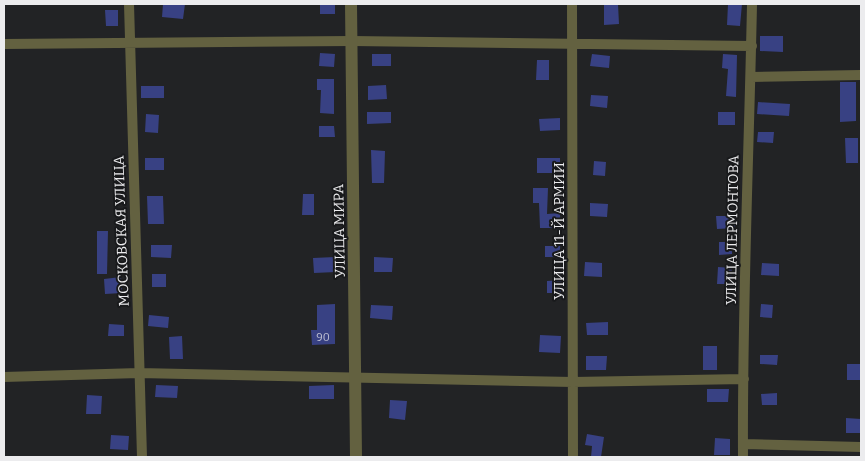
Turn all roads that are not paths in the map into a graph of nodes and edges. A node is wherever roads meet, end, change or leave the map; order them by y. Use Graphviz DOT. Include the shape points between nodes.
graph roads {
  1 [pos="129,4"];
  2 [pos="351,4"];
  3 [pos="572,4"];
  4 [pos="752,4"];
  5 [pos="130,42"];
  6 [pos="352,42"];
  7 [pos="4,44"];
  8 [pos="572,44"];
  9 [pos="752,46"];
  10 [pos="861,75"];
  11 [pos="751,77"];
  12 [pos="139,373"];
  13 [pos="356,376"];
  14 [pos="4,377"];
  15 [pos="744,379"];
  16 [pos="573,382"];
  17 [pos="743,444"];
  18 [pos="861,447"];
  19 [pos="142,457"];
  20 [pos="356,457"];
  21 [pos="573,457"];
  22 [pos="743,457"];
  1 -- 5 [label="street, МОСКОВСКАЯ УЛИЦА"];
  2 -- 6 [label="street, УЛИЦА МИРА"];
  3 -- 8 [label="street, УЛИЦА 11-Й АРМИИ"];
  4 -- 9 [label="street, УЛИЦА ЛЕРМОНТОВА"];
  5 -- 6 [label="street"];
  5 -- 7 [label="street"];
  5 -- 12 [label="street, МОСКОВСКАЯ УЛИЦА"];
  6 -- 8 [label="street"];
  6 -- 13 [label="street, УЛИЦА МИРА"];
  8 -- 9 [label="street"];
  8 -- 16 [label="street, УЛИЦА 11-Й АРМИИ"];
  9 -- 11 [label="street, УЛИЦА ЛЕРМОНТОВА"];
  10 -- 11 [label="street"];
  11 -- 15 [label="street, УЛИЦА ЛЕРМОНТОВА" via="746,172"];
  12 -- 13 [label="street"];
  12 -- 14 [label="street"];
  12 -- 19 [label="street, МОСКОВСКАЯ УЛИЦА"];
  13 -- 16 [label="street"];
  13 -- 20 [label="street, УЛИЦА МИРА"];
  15 -- 16 [label="street"];
  15 -- 17 [label="street, УЛИЦА ЛЕРМОНТОВА"];
  16 -- 21 [label="street, УЛИЦА 11-Й АРМИИ"];
  17 -- 18 [label="street"];
  17 -- 22 [label="street, УЛИЦА ЛЕРМОНТОВА"];
}
